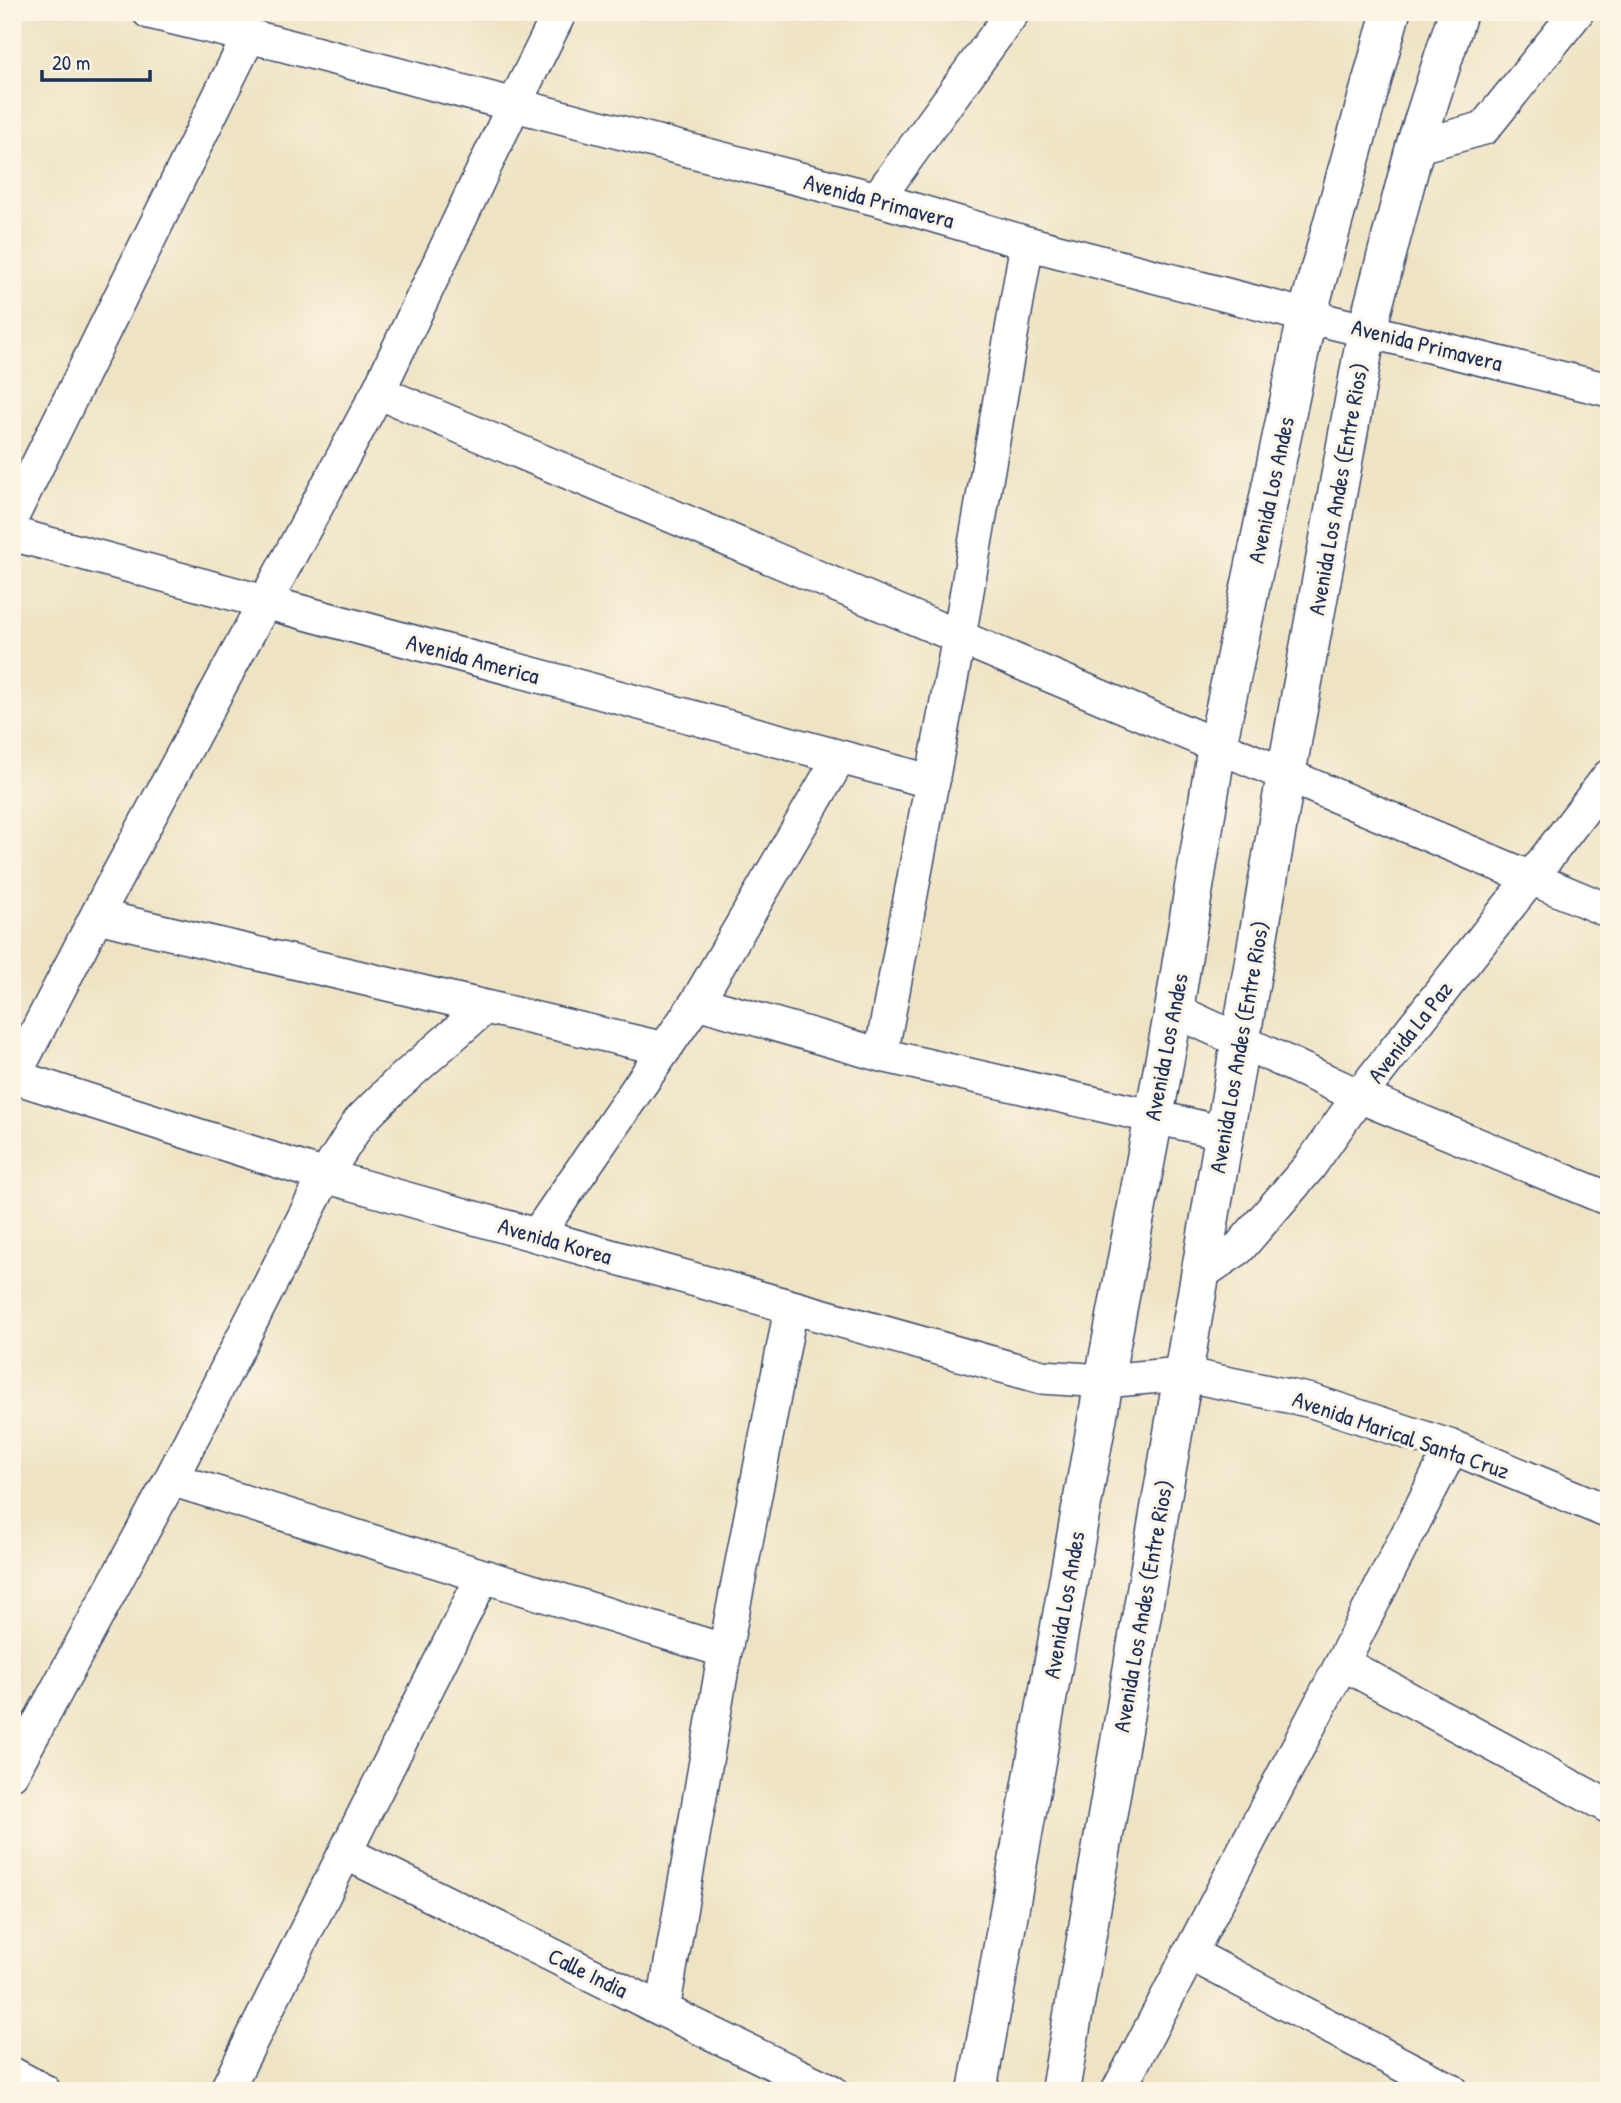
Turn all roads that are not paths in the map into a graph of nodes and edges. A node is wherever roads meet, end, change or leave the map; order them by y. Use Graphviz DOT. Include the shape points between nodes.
graph roads {
  1 [pos="149,12"];
  2 [pos="561,12"];
  3 [pos="1013,12"];
  4 [pos="1391,12"];
  5 [pos="1458,12"];
  6 [pos="1577,12"];
  7 [pos="183,17"];
  8 [pos="249,36"];
  9 [pos="514,105"];
  10 [pos="1415,147"];
  11 [pos="877,199"];
  12 [pos="1027,243"];
  13 [pos="1307,316"];
  14 [pos="1367,330"];
  15 [pos="1609,390"];
  16 [pos="378,392"];
  17 [pos="12,517"];
  18 [pos="12,534"];
  19 [pos="266,603"];
  20 [pos="960,637"];
  21 [pos="1217,746"];
  22 [pos="840,757"];
  23 [pos="1286,775"];
  24 [pos="1609,776"];
  25 [pos="933,782"];
  26 [pos="1531,878"];
  27 [pos="1609,911"];
  28 [pos="97,916"];
  29 [pos="697,1002"];
  30 [pos="485,1007"];
  31 [pos="1174,1010"];
  32 [pos="1241,1041"];
  33 [pos="665,1049"];
  34 [pos="881,1055"];
  35 [pos="13,1078"];
  36 [pos="1359,1096"];
  37 [pos="1153,1117"];
  38 [pos="1225,1133"];
  39 [pos="325,1176"];
  40 [pos="1609,1199"];
  41 [pos="537,1235"];
  42 [pos="1199,1275"];
  43 [pos="791,1308"];
  44 [pos="1182,1374"];
  45 [pos="1104,1381"];
  46 [pos="1452,1447"];
  47 [pos="171,1479"];
  48 [pos="1609,1512"];
  49 [pos="483,1576"];
  50 [pos="724,1651"];
  51 [pos="1342,1663"];
  52 [pos="12,1773"];
  53 [pos="1609,1807"];
  54 [pos="346,1853"];
  55 [pos="1189,1954"];
  56 [pos="663,2010"];
  57 [pos="12,2074"];
  58 [pos="44,2091"];
  59 [pos="226,2091"];
  60 [pos="831,2091"];
  61 [pos="977,2091"];
  62 [pos="1060,2091"];
  63 [pos="1118,2091"];
  64 [pos="1452,2091"];
  1 -- 7 [label="street, Avenida Primavera"];
  2 -- 9 [label="street"];
  3 -- 11 [label="street"];
  4 -- 13 [label="street, Avenida Los Andes"];
  5 -- 10 [label="street, Avenida Los Andes (Entre Rios)"];
  6 -- 10 [label="street" via="1484,128"];
  7 -- 8 [label="street, Avenida Primavera"];
  8 -- 9 [label="street, Avenida Primavera"];
  8 -- 17 [label="street"];
  9 -- 11 [label="street, Avenida Primavera"];
  9 -- 16 [label="street"];
  10 -- 14 [label="street, Avenida Los Andes (Entre Rios)"];
  11 -- 12 [label="street, Avenida Primavera"];
  12 -- 13 [label="street, Avenida Primavera"];
  12 -- 20 [label="street"];
  13 -- 14 [label="street, Avenida Primavera"];
  13 -- 21 [label="street, Avenida Los Andes"];
  14 -- 15 [label="street, Avenida Primavera"];
  14 -- 23 [label="street, Avenida Los Andes (Entre Rios)"];
  16 -- 19 [label="street"];
  16 -- 20 [label="street"];
  18 -- 19 [label="street, Avenida America"];
  19 -- 22 [label="street, Avenida America"];
  19 -- 28 [label="street"];
  20 -- 21 [label="street"];
  20 -- 25 [label="street"];
  21 -- 23 [label="street"];
  21 -- 31 [label="street, Avenida Los Andes"];
  22 -- 25 [label="street, Avenida America"];
  22 -- 29 [label="street"];
  23 -- 26 [label="street"];
  23 -- 32 [label="street, Avenida Los Andes (Entre Rios)"];
  24 -- 26 [label="street, Avenida La Paz"];
  25 -- 34 [label="street"];
  26 -- 27 [label="street"];
  26 -- 36 [label="street, Avenida La Paz"];
  28 -- 30 [label="street"];
  28 -- 35 [label="street"];
  29 -- 33 [label="street"];
  29 -- 34 [label="street"];
  30 -- 33 [label="street"];
  30 -- 39 [label="street" via="359,1122"];
  31 -- 32 [label="street"];
  31 -- 37 [label="street, Avenida Los Andes"];
  32 -- 36 [label="street"];
  32 -- 38 [label="street, Avenida Los Andes (Entre Rios)"];
  33 -- 41 [label="street"];
  34 -- 37 [label="street"];
  35 -- 39 [label="street, Avenida Korea"];
  36 -- 40 [label="street"];
  36 -- 42 [label="street, Avenida La Paz" via="1309,1167 1239,1248"];
  37 -- 38 [label="street"];
  37 -- 45 [label="street, Avenida Los Andes"];
  38 -- 42 [label="street, Avenida Los Andes (Entre Rios)"];
  39 -- 41 [label="street, Avenida Korea"];
  39 -- 47 [label="street"];
  41 -- 43 [label="street, Avenida Korea"];
  42 -- 44 [label="street, Avenida Los Andes (Entre Rios)"];
  43 -- 45 [label="street, Avenida Korea" via="1042,1377"];
  43 -- 50 [label="street"];
  44 -- 45 [label="street, Avenida Marical Santa Cruz"];
  44 -- 46 [label="street, Avenida Marical Santa Cruz" via="1312,1401"];
  44 -- 62 [label="street, Avenida Los Andes (Entre Rios)"];
  45 -- 61 [label="street, Avenida Los Andes"];
  46 -- 48 [label="street, Avenida Marical Santa Cruz"];
  46 -- 51 [label="street"];
  47 -- 49 [label="street"];
  47 -- 52 [label="street"];
  49 -- 50 [label="street"];
  49 -- 54 [label="street"];
  50 -- 56 [label="street"];
  51 -- 53 [label="street"];
  51 -- 55 [label="street"];
  54 -- 56 [label="street, Calle India"];
  54 -- 59 [label="street"];
  55 -- 63 [label="street"];
  55 -- 64 [label="street"];
  56 -- 60 [label="street, Calle India"];
  57 -- 58 [label="street"];
}
